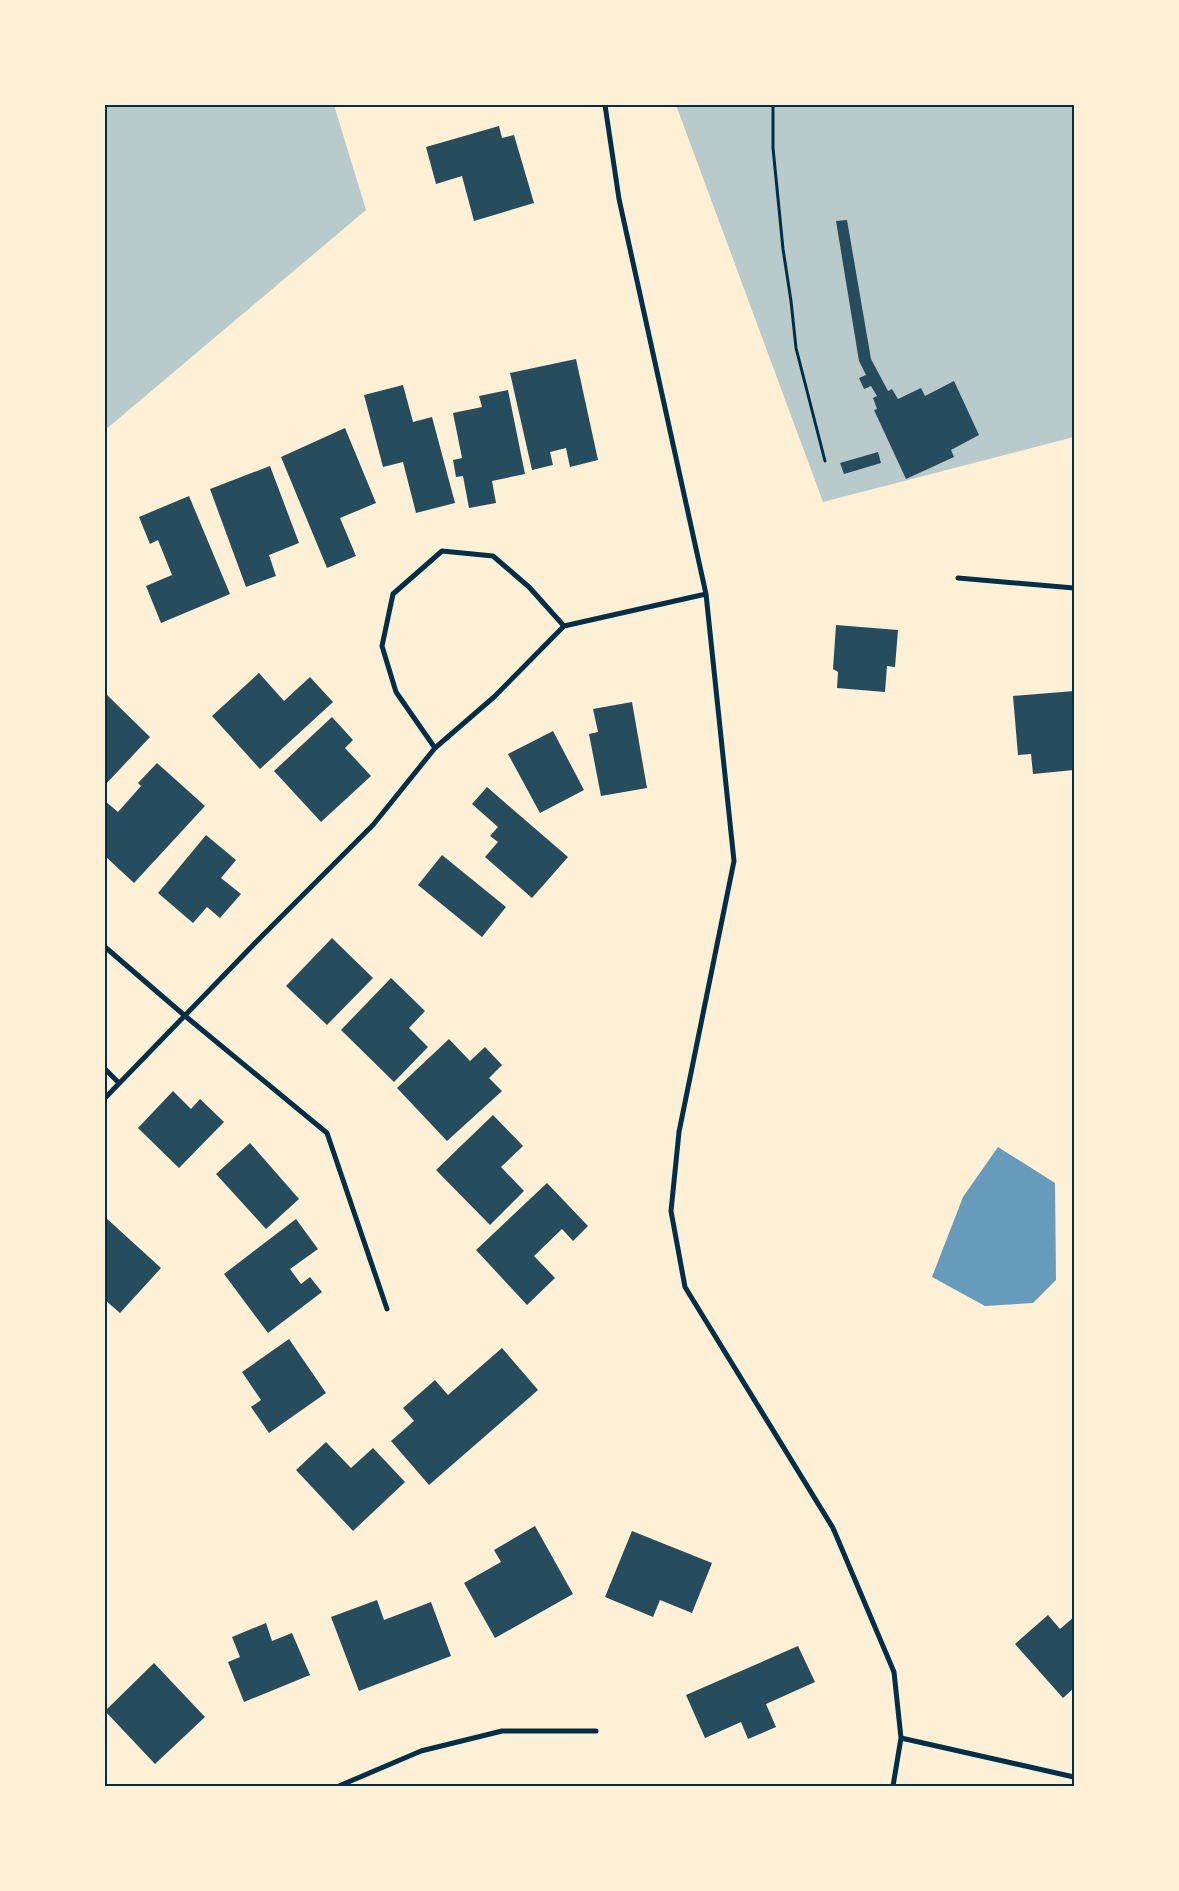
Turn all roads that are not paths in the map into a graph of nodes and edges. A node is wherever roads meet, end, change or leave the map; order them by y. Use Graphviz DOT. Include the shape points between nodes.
graph roads {
  1 [pos="605,105"];
  2 [pos="958,578"];
  3 [pos="1074,588"];
  4 [pos="706,594"];
  5 [pos="564,626"];
  6 [pos="435,748"];
  7 [pos="105,947"];
  8 [pos="184,1015"];
  9 [pos="105,1069"];
  10 [pos="119,1083"];
  11 [pos="105,1098"];
  12 [pos="387,1309"];
  13 [pos="596,1731"];
  14 [pos="901,1738"];
  15 [pos="1074,1777"];
  16 [pos="339,1786"];
  17 [pos="893,1786"];
  1 -- 4 [label="street" via="619,199"];
  2 -- 3 [label="street"];
  4 -- 5 [label="street"];
  4 -- 14 [label="street" via="734,861 679,1132 672,1211 685,1287 833,1528 894,1672"];
  5 -- 6 [label="street" via="494,697"];
  5 -- 6 [label="street" via="529,587 492,556 442,551 392,594 382,646 396,692"];
  6 -- 8 [label="street" via="373,825"];
  7 -- 8 [label="street"];
  8 -- 10 [label="street"];
  8 -- 12 [label="street" via="327,1133"];
  9 -- 10 [label="street"];
  10 -- 11 [label="street"];
  13 -- 16 [label="street" via="502,1731 420,1751"];
  14 -- 15 [label="street"];
  14 -- 17 [label="street"];
}
